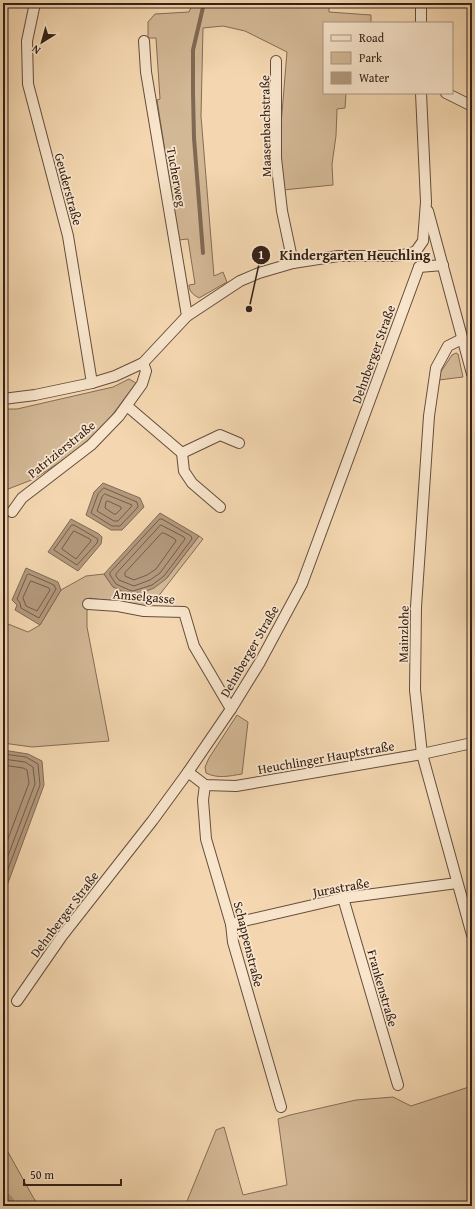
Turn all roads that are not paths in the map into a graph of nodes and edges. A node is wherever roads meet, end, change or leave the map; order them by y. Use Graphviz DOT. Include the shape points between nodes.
graph roads {
  1 [pos="35,3"];
  2 [pos="421,3"];
  3 [pos="421,22"];
  4 [pos="144,41"];
  5 [pos="276,60"];
  6 [pos="421,94"];
  7 [pos="448,94"];
  8 [pos="472,106"];
  9 [pos="426,202"];
  10 [pos="408,254"];
  11 [pos="293,263"];
  12 [pos="443,265"];
  13 [pos="419,267"];
  14 [pos="187,316"];
  15 [pos="462,339"];
  16 [pos="144,363"];
  17 [pos="472,374"];
  18 [pos="92,384"];
  19 [pos="3,399"];
  20 [pos="127,406"];
  21 [pos="239,443"];
  22 [pos="182,453"];
  23 [pos="220,507"];
  24 [pos="12,512"];
  25 [pos="88,604"];
  26 [pos="231,709"];
  27 [pos="472,743"];
  28 [pos="422,754"];
  29 [pos="188,772"];
  30 [pos="205,785"];
  31 [pos="457,883"];
  32 [pos="343,898"];
  33 [pos="231,924"];
  34 [pos="472,935"];
  35 [pos="17,1001"];
  36 [pos="398,1086"];
  37 [pos="281,1107"];
  1 -- 18 [label="street, Geuderstraße" via="27,41 28,84 68,236"];
  2 -- 3 [label="street"];
  4 -- 14 [label="street, Tucherweg" via="146,72"];
  5 -- 11 [label="street, Maasenbachstraße" via="276,158 282,211"];
  6 -- 9 [label="street"];
  7 -- 8 [label="street"];
  9 -- 10 [label="street" via="423,241 416,251"];
  9 -- 12 [label="street"];
  10 -- 11 [label="street" via="338,256"];
  10 -- 13 [label="street"];
  11 -- 14 [label="street" via="240,281"];
  12 -- 13 [label="street"];
  12 -- 15 [label="street"];
  13 -- 26 [label="street, Dehnberger Straße" via="302,584 260,662"];
  14 -- 16 [label="street"];
  15 -- 17 [label="street"];
  15 -- 28 [label="street, Mainzlohe" via="448,346 436,368 429,416 416,607 415,690"];
  16 -- 18 [label="street"];
  16 -- 20 [label="street, Patrizierstraße" via="146,371 142,384"];
  18 -- 19 [label="street"];
  20 -- 22 [label="street"];
  20 -- 24 [label="street, Patrizierstraße" via="90,444 22,498"];
  21 -- 22 [label="street" via="220,435"];
  22 -- 23 [label="street" via="184,471 192,483"];
  25 -- 26 [label="street, Amselgasse" via="144,611 184,612 194,646"];
  26 -- 29 [label="street, Dehnberger Straße"];
  27 -- 28 [label="street, Heuchlinger Hauptstraße"];
  28 -- 30 [label="street, Heuchlinger Hauptstraße" via="236,786"];
  28 -- 31 [label="street, Mainzlohe"];
  29 -- 30 [label="street"];
  29 -- 35 [label="street, Dehnberger Straße" via="62,936"];
  30 -- 33 [label="street, Schappenstraße" via="203,800 206,838"];
  31 -- 32 [label="street, Jurastraße"];
  31 -- 34 [label="street, Mainzlohe"];
  32 -- 33 [label="street, Jurastraße"];
  32 -- 36 [label="street, Frankenstraße"];
  33 -- 37 [label="street, Schappenstraße" via="233,942"];
}
